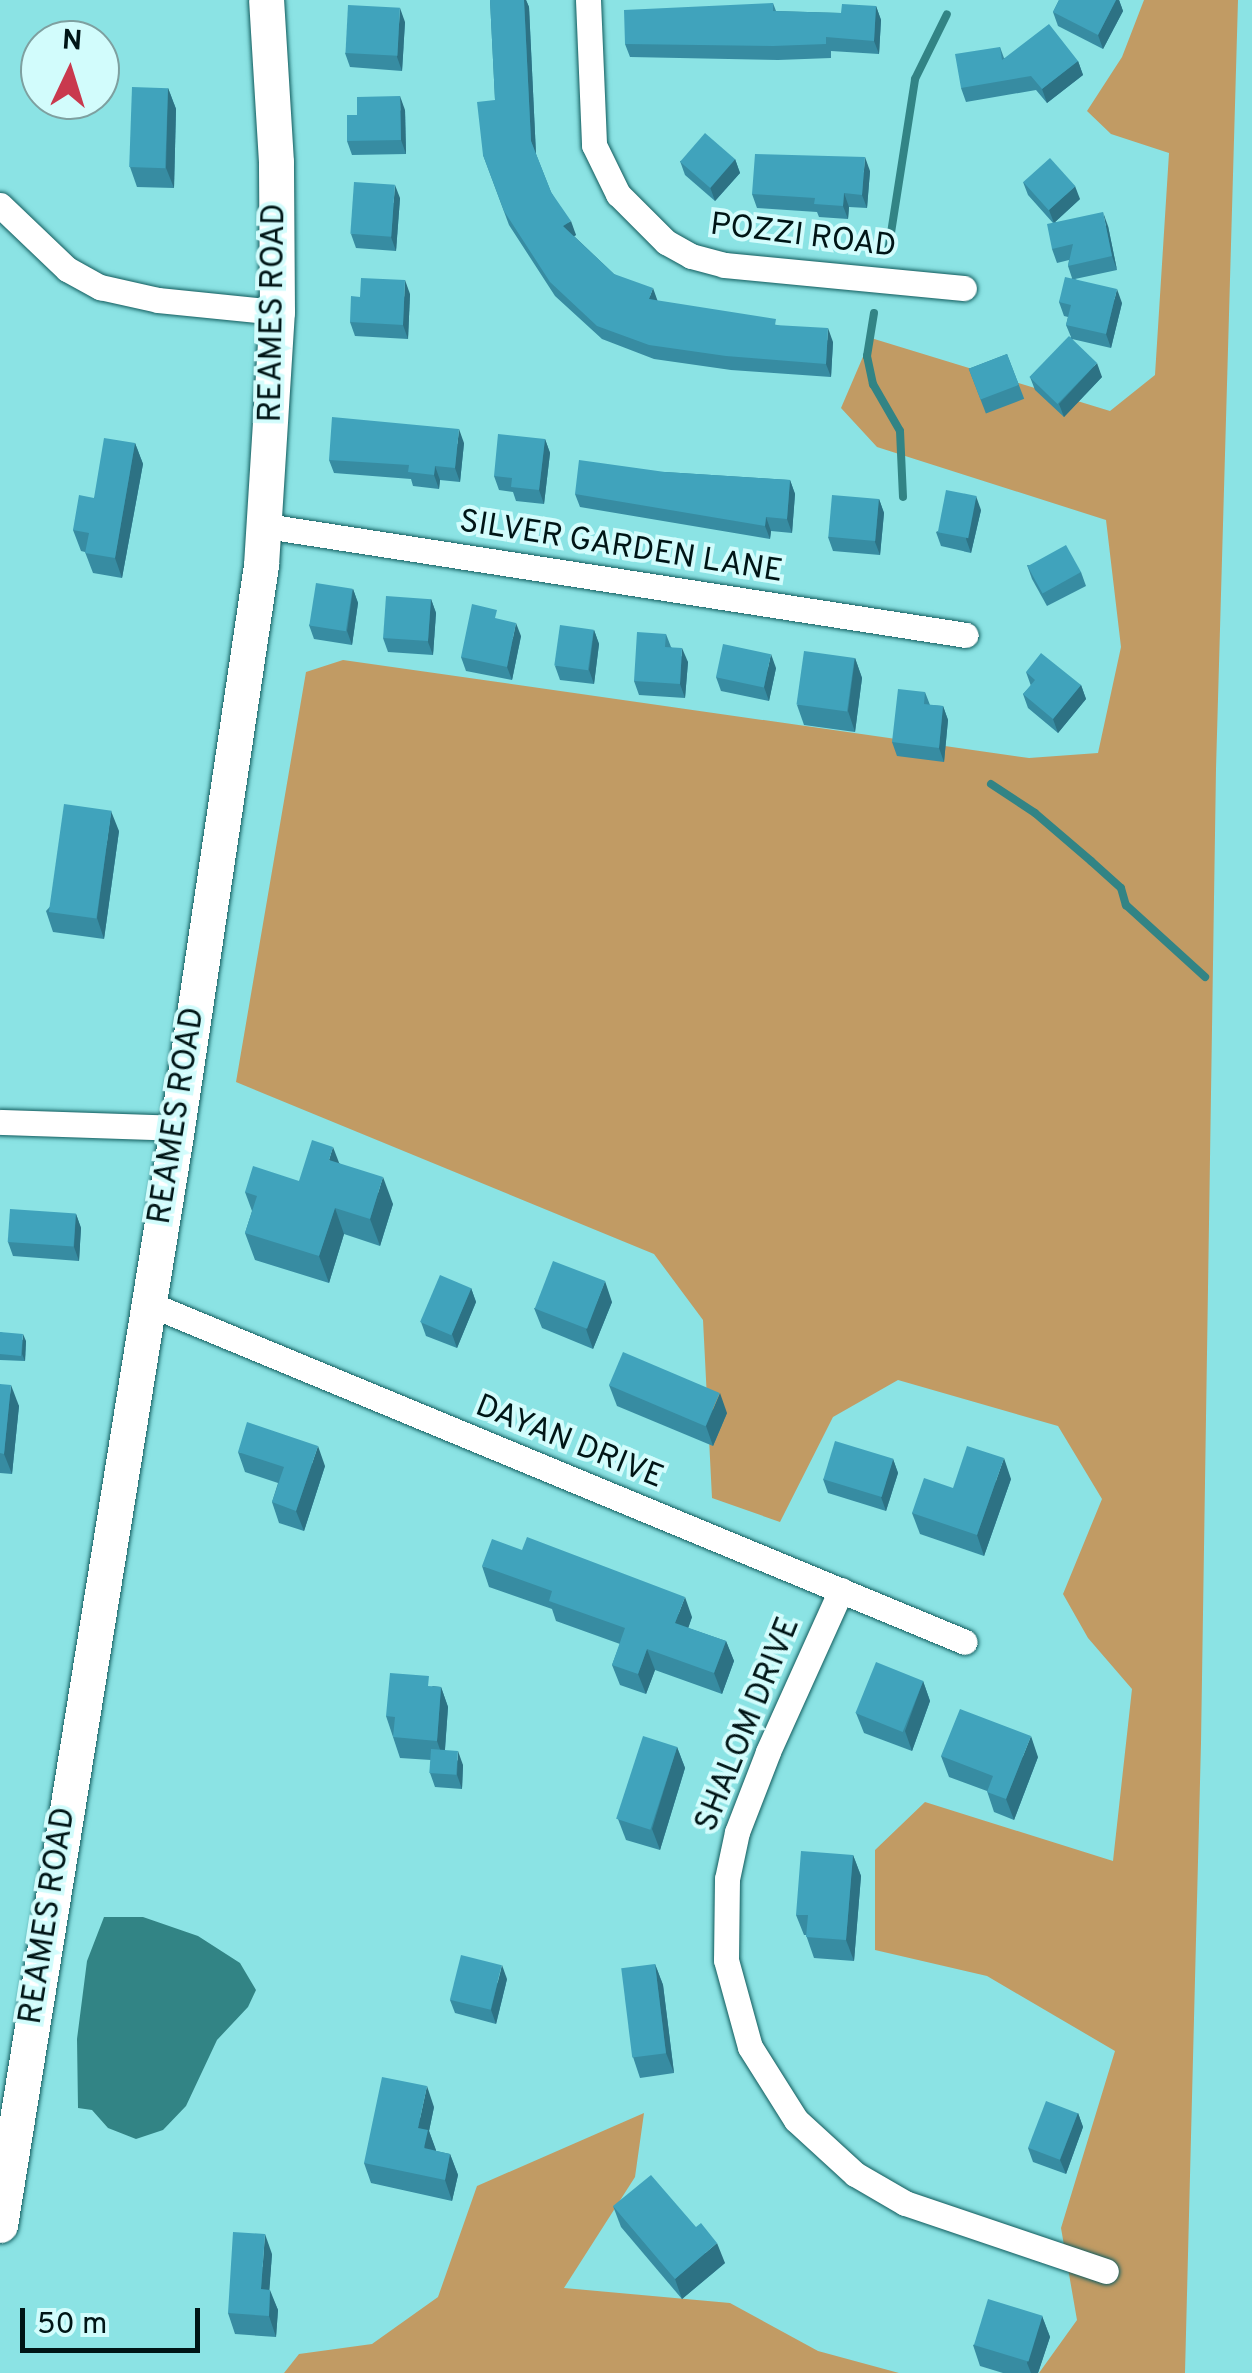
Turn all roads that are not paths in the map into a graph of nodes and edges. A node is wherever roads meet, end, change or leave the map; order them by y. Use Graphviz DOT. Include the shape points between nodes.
graph roads {
  1 [pos="266,0"];
  2 [pos="588,0"];
  3 [pos="0,205"];
  4 [pos="964,288"];
  5 [pos="278,312"];
  6 [pos="266,526"];
  7 [pos="966,636"];
  8 [pos="0,1122"];
  9 [pos="177,1128"];
  10 [pos="147,1303"];
  11 [pos="841,1590"];
  12 [pos="965,1642"];
  13 [pos="3,2183"];
  14 [pos="0,2226"];
  15 [pos="1106,2271"];
  1 -- 5 [label="main road, REAMES ROAD"];
  2 -- 4 [label="street, POZZI ROAD" via="590,113 598,157 618,194 666,242 724,265"];
  3 -- 5 [label="street" via="67,269 100,287"];
  5 -- 6 [label="main road, REAMES ROAD"];
  6 -- 7 [label="street, SILVER GARDEN LANE"];
  6 -- 9 [label="main road, REAMES ROAD"];
  8 -- 9 [label="street"];
  9 -- 10 [label="main road, REAMES ROAD"];
  10 -- 11 [label="street, DAYAN DRIVE"];
  10 -- 13 [label="main road, REAMES ROAD"];
  11 -- 12 [label="street, DAYAN DRIVE"];
  11 -- 15 [label="street, SHALOM DRIVE" via="768,1752 727,1879 726,1960 750,2047 796,2120 855,2174 905,2203"];
  13 -- 14 [label="main road, REAMES ROAD"];
}
